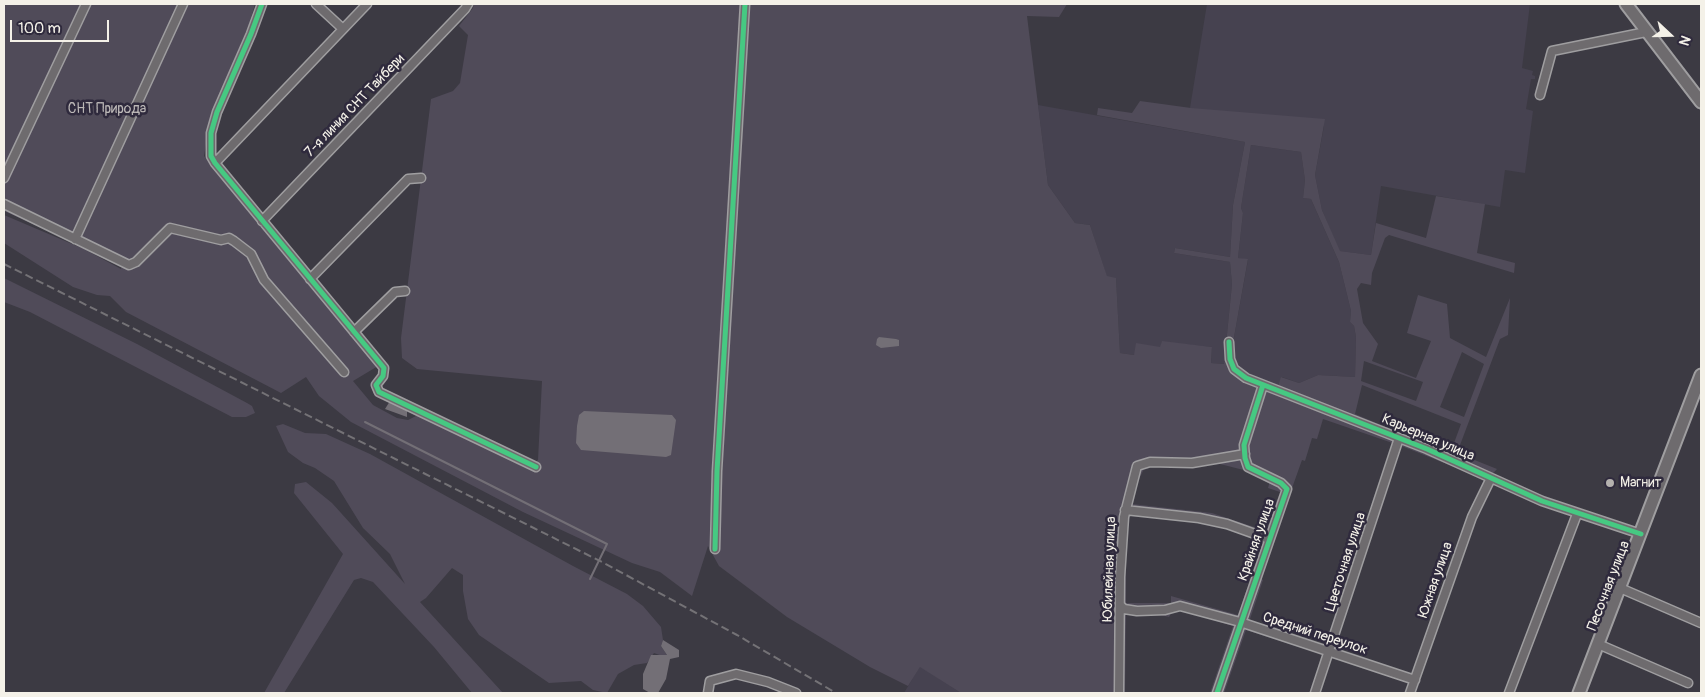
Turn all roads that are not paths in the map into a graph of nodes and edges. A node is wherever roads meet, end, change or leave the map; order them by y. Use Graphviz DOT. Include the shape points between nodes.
graph roads {
  1 [pos="86,4"];
  2 [pos="184,4"];
  3 [pos="262,4"];
  4 [pos="316,4"];
  5 [pos="367,4"];
  6 [pos="745,4"];
  7 [pos="1626,4"];
  8 [pos="466,6"];
  9 [pos="343,29"];
  10 [pos="1646,32"];
  11 [pos="1540,95"];
  12 [pos="1701,102"];
  13 [pos="214,163"];
  14 [pos="4,178"];
  15 [pos="421,178"];
  16 [pos="4,204"];
  17 [pos="262,221"];
  18 [pos="75,240"];
  19 [pos="310,279"];
  20 [pos="405,291"];
  21 [pos="354,332"];
  22 [pos="1228,342"];
  23 [pos="344,372"];
  24 [pos="1701,375"];
  25 [pos="1263,385"];
  26 [pos="1399,438"];
  27 [pos="1245,454"];
  28 [pos="536,467"];
  29 [pos="1491,478"];
  30 [pos="1125,510"];
  31 [pos="1576,514"];
  32 [pos="1641,534"];
  33 [pos="1269,539"];
  34 [pos="715,549"];
  35 [pos="1620,588"];
  36 [pos="1120,605"];
  37 [pos="1240,622"];
  38 [pos="1701,623"];
  39 [pos="1598,644"];
  40 [pos="1330,652"];
  41 [pos="1414,680"];
  42 [pos="1688,683"];
  43 [pos="793,691"];
  44 [pos="708,693"];
  45 [pos="1119,693"];
  46 [pos="1217,693"];
  47 [pos="1315,693"];
  48 [pos="1410,693"];
  49 [pos="1509,693"];
  50 [pos="1579,693"];
  1 -- 14 [label="street"];
  2 -- 18 [label="street"];
  3 -- 13 [label="street" via="216,112 211,133"];
  4 -- 9 [label="street"];
  5 -- 9 [label="street"];
  6 -- 34 [label="street"];
  7 -- 10 [label="street"];
  8 -- 17 [label="street, 7-я линия СНТ Тайбери"];
  9 -- 13 [label="street"];
  10 -- 11 [label="street" via="1552,51"];
  10 -- 12 [label="street"];
  13 -- 17 [label="street"];
  15 -- 19 [label="street" via="408,179"];
  16 -- 18 [label="street"];
  17 -- 19 [label="street"];
  18 -- 23 [label="street" via="129,265 170,228 234,240 251,254 264,280"];
  19 -- 21 [label="street"];
  20 -- 21 [label="street" via="395,292"];
  21 -- 28 [label="street" via="384,368 383,376 376,385 379,392"];
  22 -- 25 [label="street, Карьерная улица" via="1234,369"];
  24 -- 32 [label="street, Песочная улица"];
  25 -- 26 [label="street, Карьерная улица"];
  25 -- 27 [label="street" via="1244,445"];
  26 -- 29 [label="street, Карьерная улица"];
  26 -- 40 [label="street, Цветочная улица"];
  27 -- 30 [label="street, Юбилейная улица" via="1192,464 1150,462 1137,466"];
  27 -- 33 [label="street, Крайняя улица" via="1248,467 1287,489"];
  29 -- 31 [label="street, Карьерная улица"];
  29 -- 41 [label="street, Южная улица" via="1472,517"];
  30 -- 33 [label="street" via="1199,518"];
  30 -- 36 [label="street, Юбилейная улица"];
  31 -- 32 [label="street, Карьерная улица"];
  31 -- 49 [label="street"];
  32 -- 35 [label="street, Песочная улица"];
  33 -- 37 [label="street, Крайняя улица"];
  35 -- 38 [label="street"];
  35 -- 39 [label="street, Песочная улица"];
  36 -- 37 [label="street, Средний переулок" via="1137,611 1180,606"];
  36 -- 45 [label="street, Юбилейная улица"];
  37 -- 40 [label="street, Средний переулок"];
  37 -- 46 [label="street, Крайняя улица"];
  39 -- 42 [label="street"];
  39 -- 50 [label="street, Песочная улица"];
  40 -- 41 [label="street, Средний переулок"];
  40 -- 47 [label="street, Цветочная улица"];
  41 -- 48 [label="street, Южная улица"];
  43 -- 44 [label="street" via="736,674 710,681"];
}
